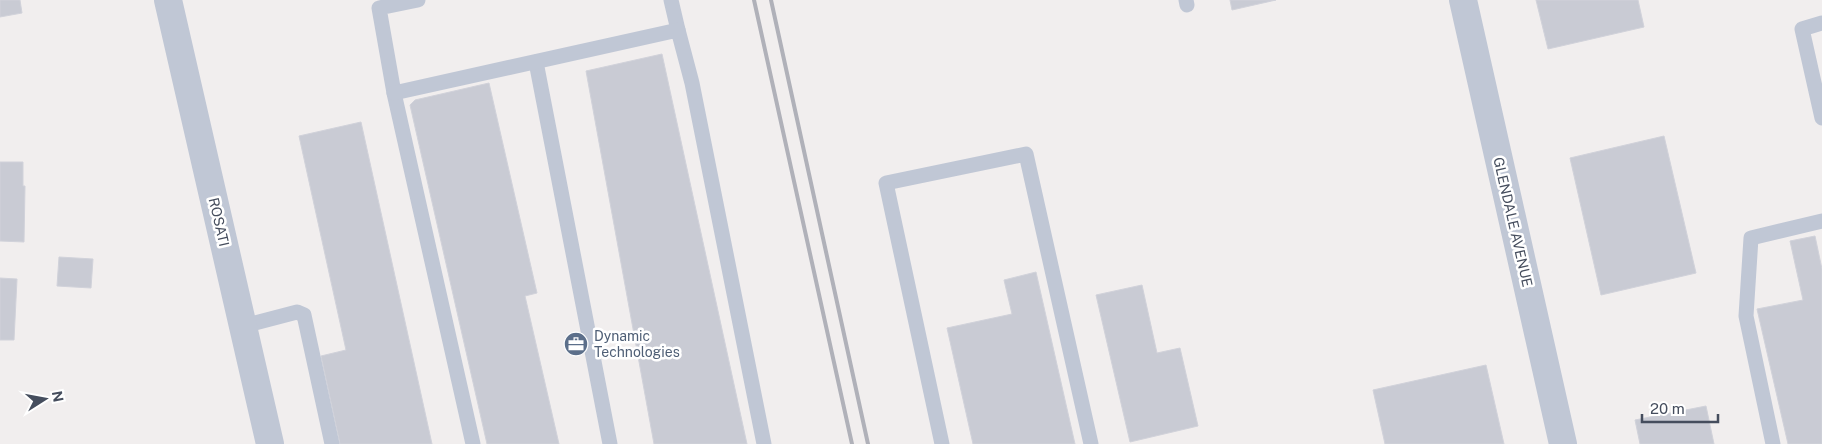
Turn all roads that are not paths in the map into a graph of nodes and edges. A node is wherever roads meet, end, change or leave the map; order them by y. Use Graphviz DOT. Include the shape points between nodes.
graph roads {
  1 [pos="168,0"];
  2 [pos="418,0"];
  3 [pos="671,0"];
  4 [pos="1463,0"];
  5 [pos="1822,23"];
  6 [pos="678,30"];
  7 [pos="536,62"];
  8 [pos="394,93"];
  9 [pos="1822,118"];
  10 [pos="1822,221"];
  11 [pos="243,326"];
  12 [pos="270,444"];
  13 [pos="332,444"];
  14 [pos="473,444"];
  15 [pos="610,444"];
  16 [pos="764,444"];
  17 [pos="942,444"];
  18 [pos="1091,444"];
  19 [pos="1563,444"];
  20 [pos="1774,444"];
  1 -- 11 [label="street, ROSATI"];
  2 -- 8 [label="lane" via="379,8"];
  3 -- 6 [label="lane"];
  4 -- 19 [label="street, GLENDALE AVENUE"];
  5 -- 9 [label="lane" via="1802,29"];
  6 -- 7 [label="lane"];
  6 -- 16 [label="lane" via="692,83"];
  7 -- 8 [label="lane"];
  7 -- 15 [label="lane"];
  8 -- 14 [label="lane"];
  10 -- 20 [label="lane" via="1751,238 1746,316"];
  11 -- 12 [label="street, ROSATI"];
  11 -- 13 [label="lane" via="297,312 304,314"];
  17 -- 18 [label="lane" via="886,183 1026,154"];
}
